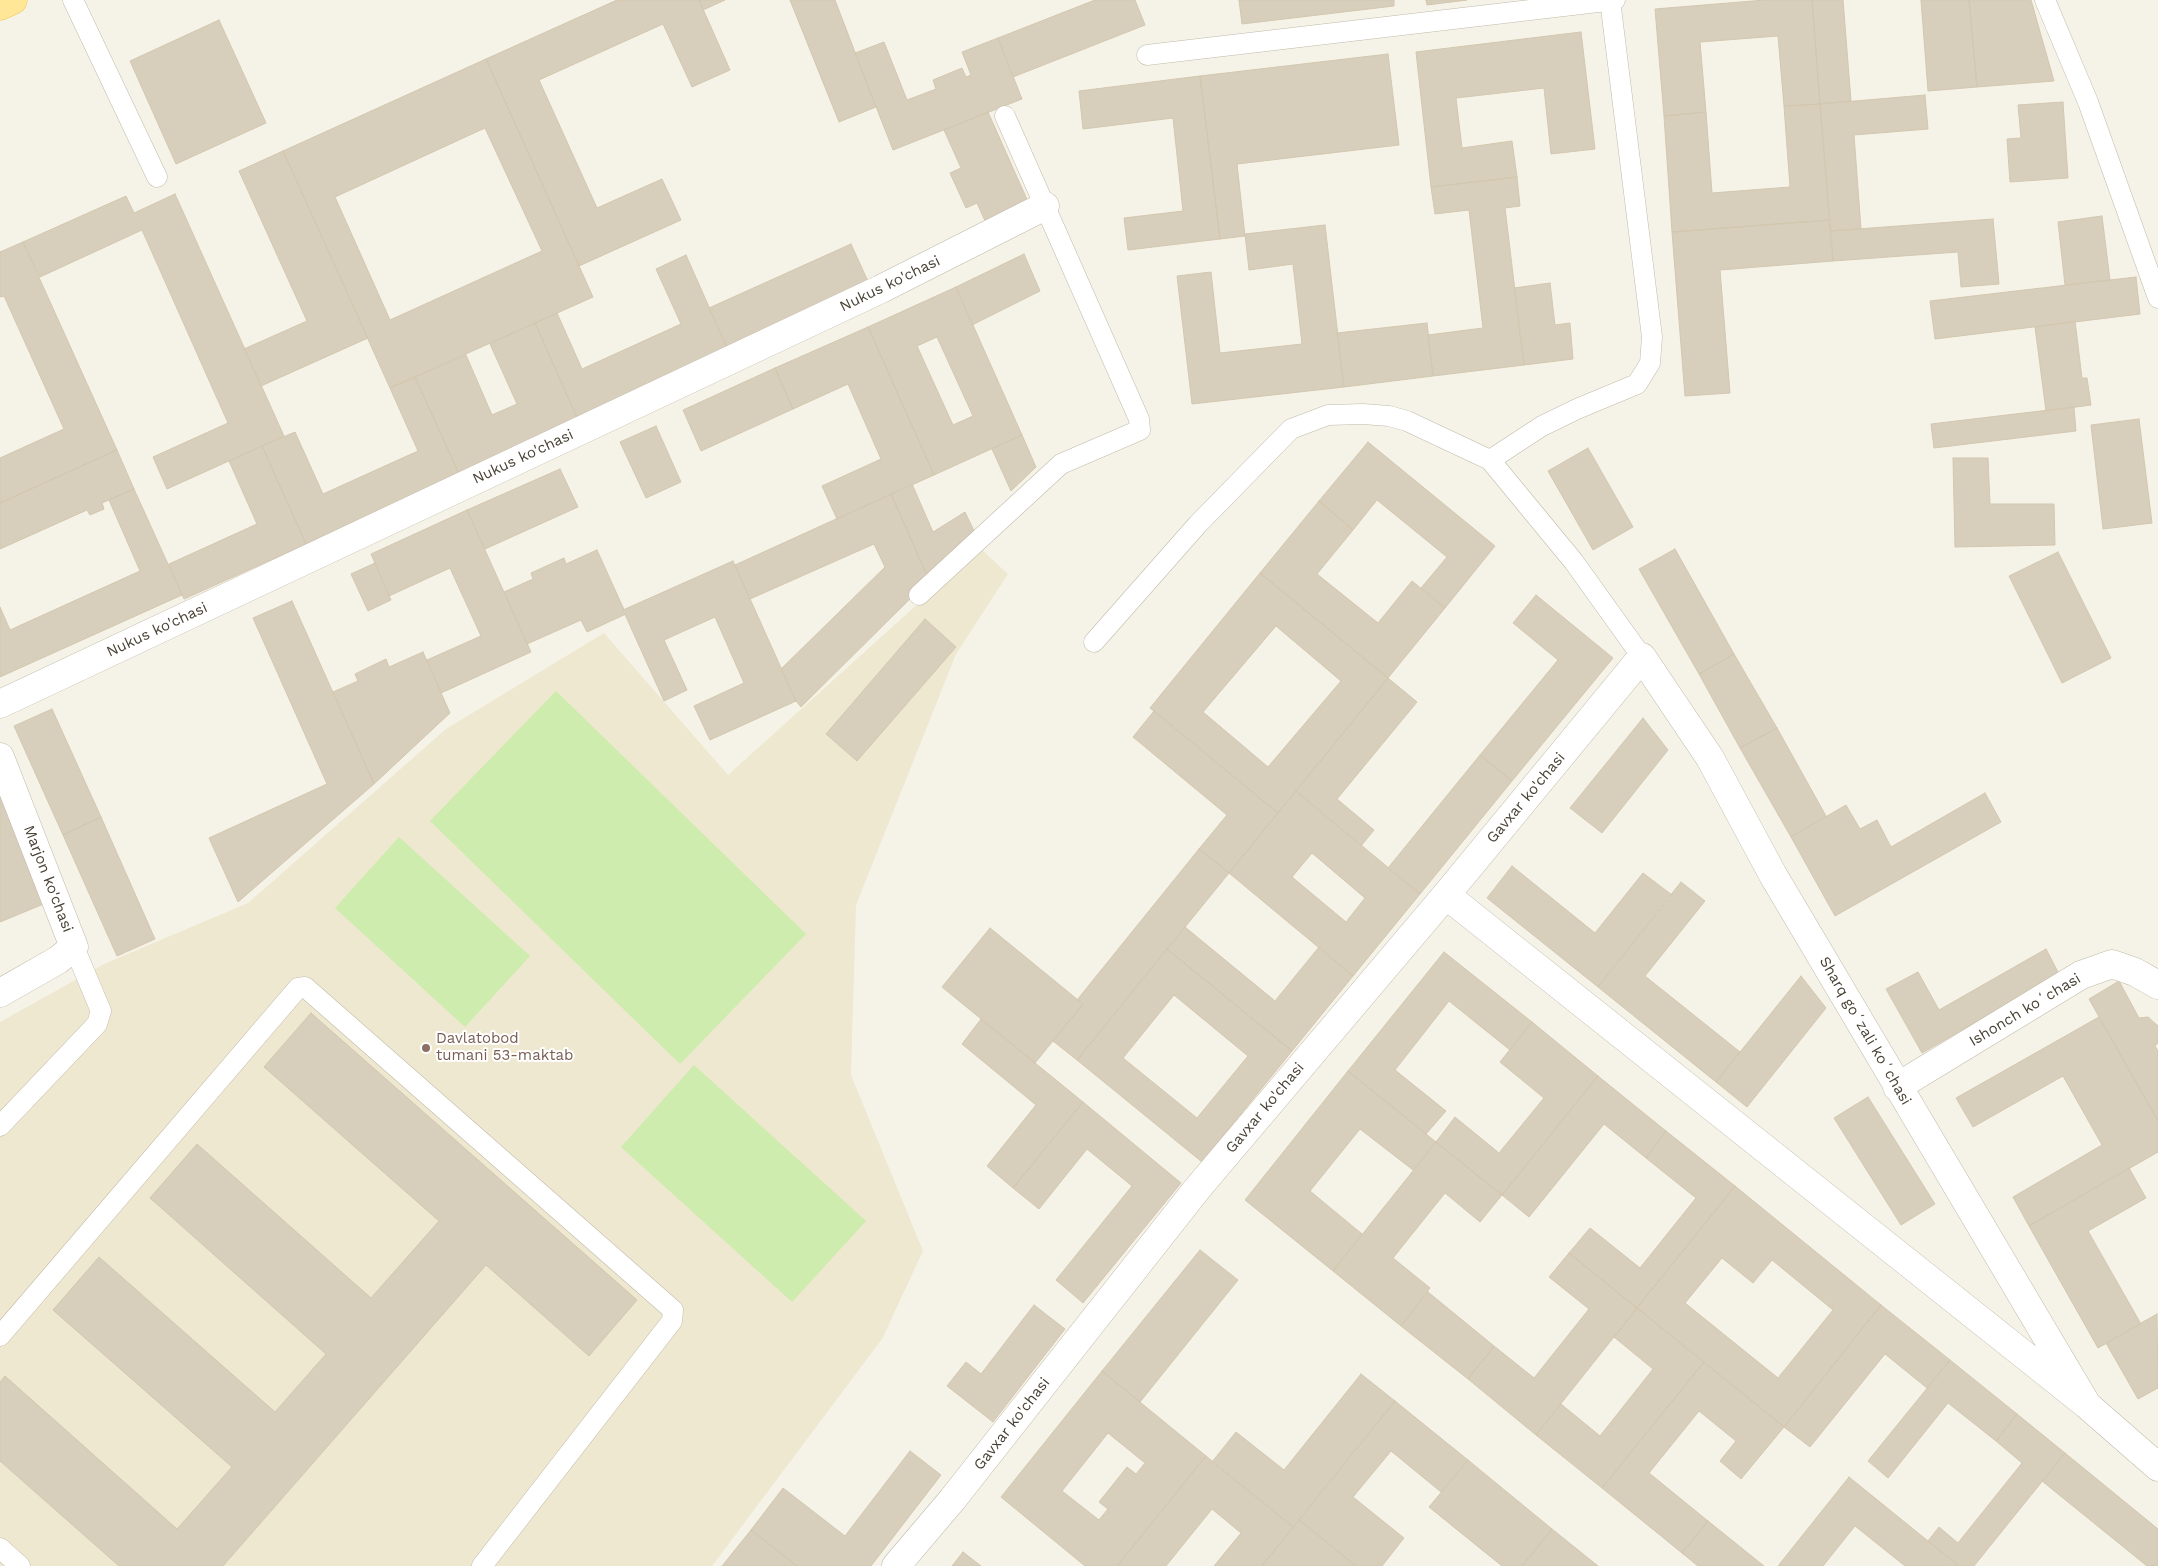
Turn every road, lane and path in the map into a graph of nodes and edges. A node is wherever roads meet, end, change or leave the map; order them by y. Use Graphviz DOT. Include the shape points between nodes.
graph roads {
  1 [pos="13,0"];
  2 [pos="73,0"];
  3 [pos="1610,0"];
  4 [pos="1615,0"];
  5 [pos="2044,0"];
  6 [pos="0,6"];
  7 [pos="1147,55"];
  8 [pos="1005,116"];
  9 [pos="157,177"];
  10 [pos="1045,206"];
  11 [pos="2158,298"];
  12 [pos="1490,460"];
  13 [pos="918,595"];
  14 [pos="1094,642"];
  15 [pos="1642,658"];
  16 [pos="0,704"];
  17 [pos="0,757"];
  18 [pos="1446,895"];
  19 [pos="74,947"];
  20 [pos="2158,985"];
  21 [pos="0,993"];
  22 [pos="1897,1087"];
  23 [pos="0,1126"];
  24 [pos="0,1336"];
  25 [pos="2087,1405"];
  26 [pos="2158,1467"];
  27 [pos="0,1548"];
  28 [pos="20,1566"];
  29 [pos="482,1566"];
  30 [pos="896,1566"];
  1 -- 6 [label="main road"];
  2 -- 9 [label="lane"];
  3 -- 4 [label="lane"];
  3 -- 7 [label="lane"];
  3 -- 12 [label="lane" via="1652,338 1650,363 1637,384 1542,426"];
  5 -- 11 [label="lane" via="2088,102"];
  8 -- 10 [label="lane"];
  10 -- 13 [label="lane" via="1139,419 1140,430 1061,464"];
  10 -- 16 [label="street, Nukus ko'chasi" via="872,294"];
  12 -- 14 [label="lane" via="1407,421 1389,416 1328,415 1291,429 1198,524"];
  12 -- 15 [label="lane" via="1574,562"];
  15 -- 18 [label="street, Gavxar ko'chasi"];
  15 -- 22 [label="street, Sharq goʻzali koʻchasi" via="1710,758 1773,875"];
  17 -- 19 [label="street, Marjon ko'chasi"];
  18 -- 25 [label="street, Sharq goʻzali koʻchasi"];
  18 -- 30 [label="street, Gavxar ko'chasi" via="1197,1189 952,1500"];
  19 -- 21 [label="street, Marjon ko'chasi" via="58,960"];
  19 -- 23 [label="lane" via="102,1011 97,1024"];
  20 -- 22 [label="street, Ishonch koʻchasi" via="2112,964 2081,975"];
  22 -- 25 [label="street, Sharq goʻzali koʻchasi"];
  24 -- 29 [label="lane" via="298,988 305,987 673,1310 672,1320"];
  25 -- 26 [label="street, Sharq goʻzali koʻchasi"];
  27 -- 28 [label="lane"];
}
